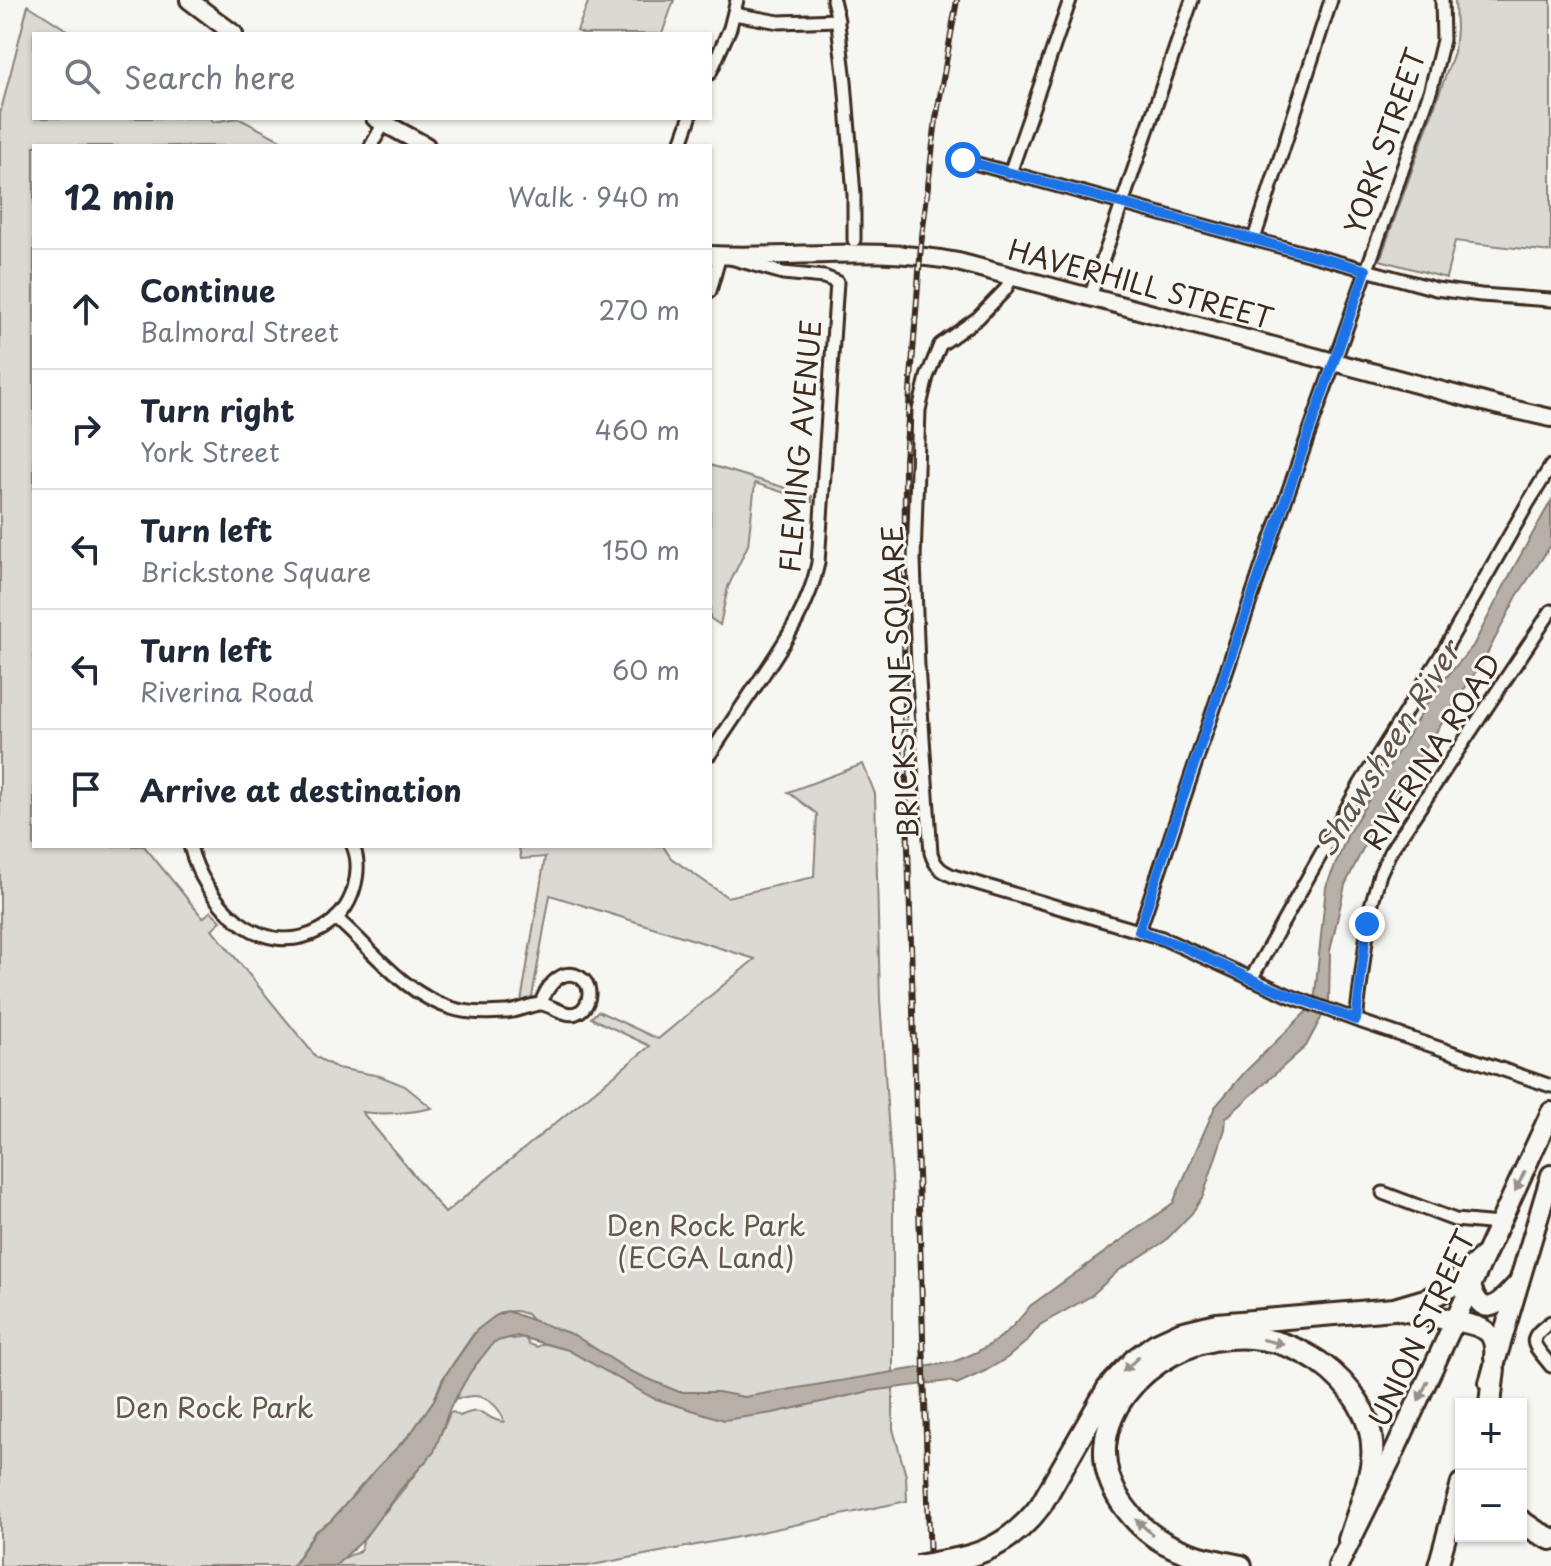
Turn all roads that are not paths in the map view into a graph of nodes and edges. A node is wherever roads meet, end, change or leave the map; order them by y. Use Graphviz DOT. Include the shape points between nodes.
graph roads {
  1 [pos="189,0"];
  2 [pos="737,0"];
  3 [pos="833,0"];
  4 [pos="1070,0"];
  5 [pos="1192,0"];
  6 [pos="1331,0"];
  7 [pos="1442,0"];
  8 [pos="734,14"];
  9 [pos="838,20"];
  10 [pos="231,32"];
  11 [pos="712,69"];
  12 [pos="379,120"];
  13 [pos="689,120"];
  14 [pos="372,144"];
  15 [pos="422,144"];
  16 [pos="681,144"];
  17 [pos="963,160"];
  18 [pos="1010,173"];
  19 [pos="1122,204"];
  20 [pos="1254,239"];
  21 [pos="854,240"];
  22 [pos="715,255"];
  23 [pos="1366,270"];
  24 [pos="1013,275"];
  25 [pos="712,277"];
  26 [pos="1090,297"];
  27 [pos="1551,300"];
  28 [pos="1335,362"];
  29 [pos="1551,418"];
  30 [pos="1551,466"];
  31 [pos="1551,611"];
  32 [pos="712,751"];
  33 [pos="191,848"];
  34 [pos="354,848"];
  35 [pos="336,918"];
  36 [pos="1139,931"];
  37 [pos="1251,979"];
  38 [pos="541,1004"];
  39 [pos="1356,1020"];
  40 [pos="1551,1086"];
  41 [pos="1551,1112"];
  42 [pos="1551,1175"];
  43 [pos="1383,1193"];
  44 [pos="1499,1224"];
  45 [pos="1483,1257"];
  46 [pos="1521,1280"];
  47 [pos="1471,1286"];
  48 [pos="1394,1309"];
  49 [pos="1456,1321"];
  50 [pos="1551,1322"];
  51 [pos="1551,1366"];
  52 [pos="1494,1369"];
  53 [pos="1485,1398"];
  54 [pos="1491,1398"];
  55 [pos="1455,1505"];
  56 [pos="1527,1525"];
  57 [pos="1551,1539"];
  58 [pos="1349,1540"];
  59 [pos="917,1566"];
  60 [pos="1241,1566"];
  61 [pos="1338,1566"];
  62 [pos="1438,1566"];
  1 -- 10 [label="main road"];
  2 -- 8 [label="street"];
  3 -- 9 [label="street"];
  4 -- 18 [label="street"];
  5 -- 19 [label="street"];
  6 -- 20 [label="street"];
  7 -- 23 [label="street, YORK STREET" via="1437,71"];
  8 -- 9 [label="street" via="779,22"];
  8 -- 11 [label="street"];
  9 -- 21 [label="street"];
  12 -- 14 [label="street"];
  12 -- 15 [label="main road"];
  13 -- 16 [label="street"];
  17 -- 18 [label="street"];
  18 -- 19 [label="street"];
  19 -- 20 [label="street"];
  19 -- 26 [label="street"];
  20 -- 23 [label="street"];
  22 -- 24 [label="main road, HAVERHILL STREET" via="882,252"];
  22 -- 25 [label="street"];
  22 -- 32 [label="street, FLEMING AVENUE" via="837,282 813,585 782,647"];
  23 -- 27 [label="street" via="1436,289"];
  23 -- 28 [label="street, YORK STREET"];
  24 -- 26 [label="main road, HAVERHILL STREET"];
  24 -- 36 [label="street, BRICKSTONE SQUARE" via="978,318 940,345 919,410 914,560 931,853 937,866 953,876"];
  26 -- 28 [label="main road, HAVERHILL STREET"];
  28 -- 29 [label="main road, HAVERHILL STREET"];
  28 -- 36 [label="street, YORK STREET"];
  30 -- 37 [label="street"];
  31 -- 39 [label="street, RIVERINA ROAD" via="1390,852 1370,909"];
  33 -- 35 [label="street" via="205,884 257,934 304,938"];
  34 -- 35 [label="street" via="358,874 353,894"];
  35 -- 38 [label="street" via="406,984 433,1001 491,1013"];
  36 -- 37 [label="street, BRICKSTONE SQUARE"];
  37 -- 39 [label="street, BRICKSTONE SQUARE"];
  39 -- 40 [label="street, BRICKSTONE SQUARE"];
  41 -- 44 [label="main road, UNION STREET, one-way"];
  42 -- 46 [label="main road"];
  43 -- 44 [label="street" via="1455,1220"];
  44 -- 45 [label="main road, UNION STREET"];
  45 -- 47 [label="main road, UNION STREET"];
  45 -- 48 [label="highway" via="1446,1290"];
  46 -- 47 [label="main road" via="1490,1306 1476,1300"];
  46 -- 52 [label="main road"];
  47 -- 49 [label="main road, UNION STREET"];
  48 -- 49 [label="highway"];
  48 -- 59 [label="highway, one-way, bridge" via="1217,1324 1156,1344 1108,1388 1041,1505 1014,1534 979,1553"];
  49 -- 52 [label="main road" via="1491,1334"];
  49 -- 58 [label="main road, UNION STREET, one-way"];
  50 -- 51 [label="street" via="1534,1339"];
  52 -- 53 [label="main road"];
  52 -- 54 [label="highway"];
  55 -- 62 [label="main road"];
  56 -- 57 [label="highway"];
  60 -- 58 [label="highway, one-way" via="1181,1551 1146,1531 1120,1501 1106,1463 1108,1429 1127,1392 1167,1357 1201,1342 1238,1337 1296,1348 1325,1366 1357,1399 1373,1450"];
  58 -- 61 [label="main road, UNION STREET"];
}
